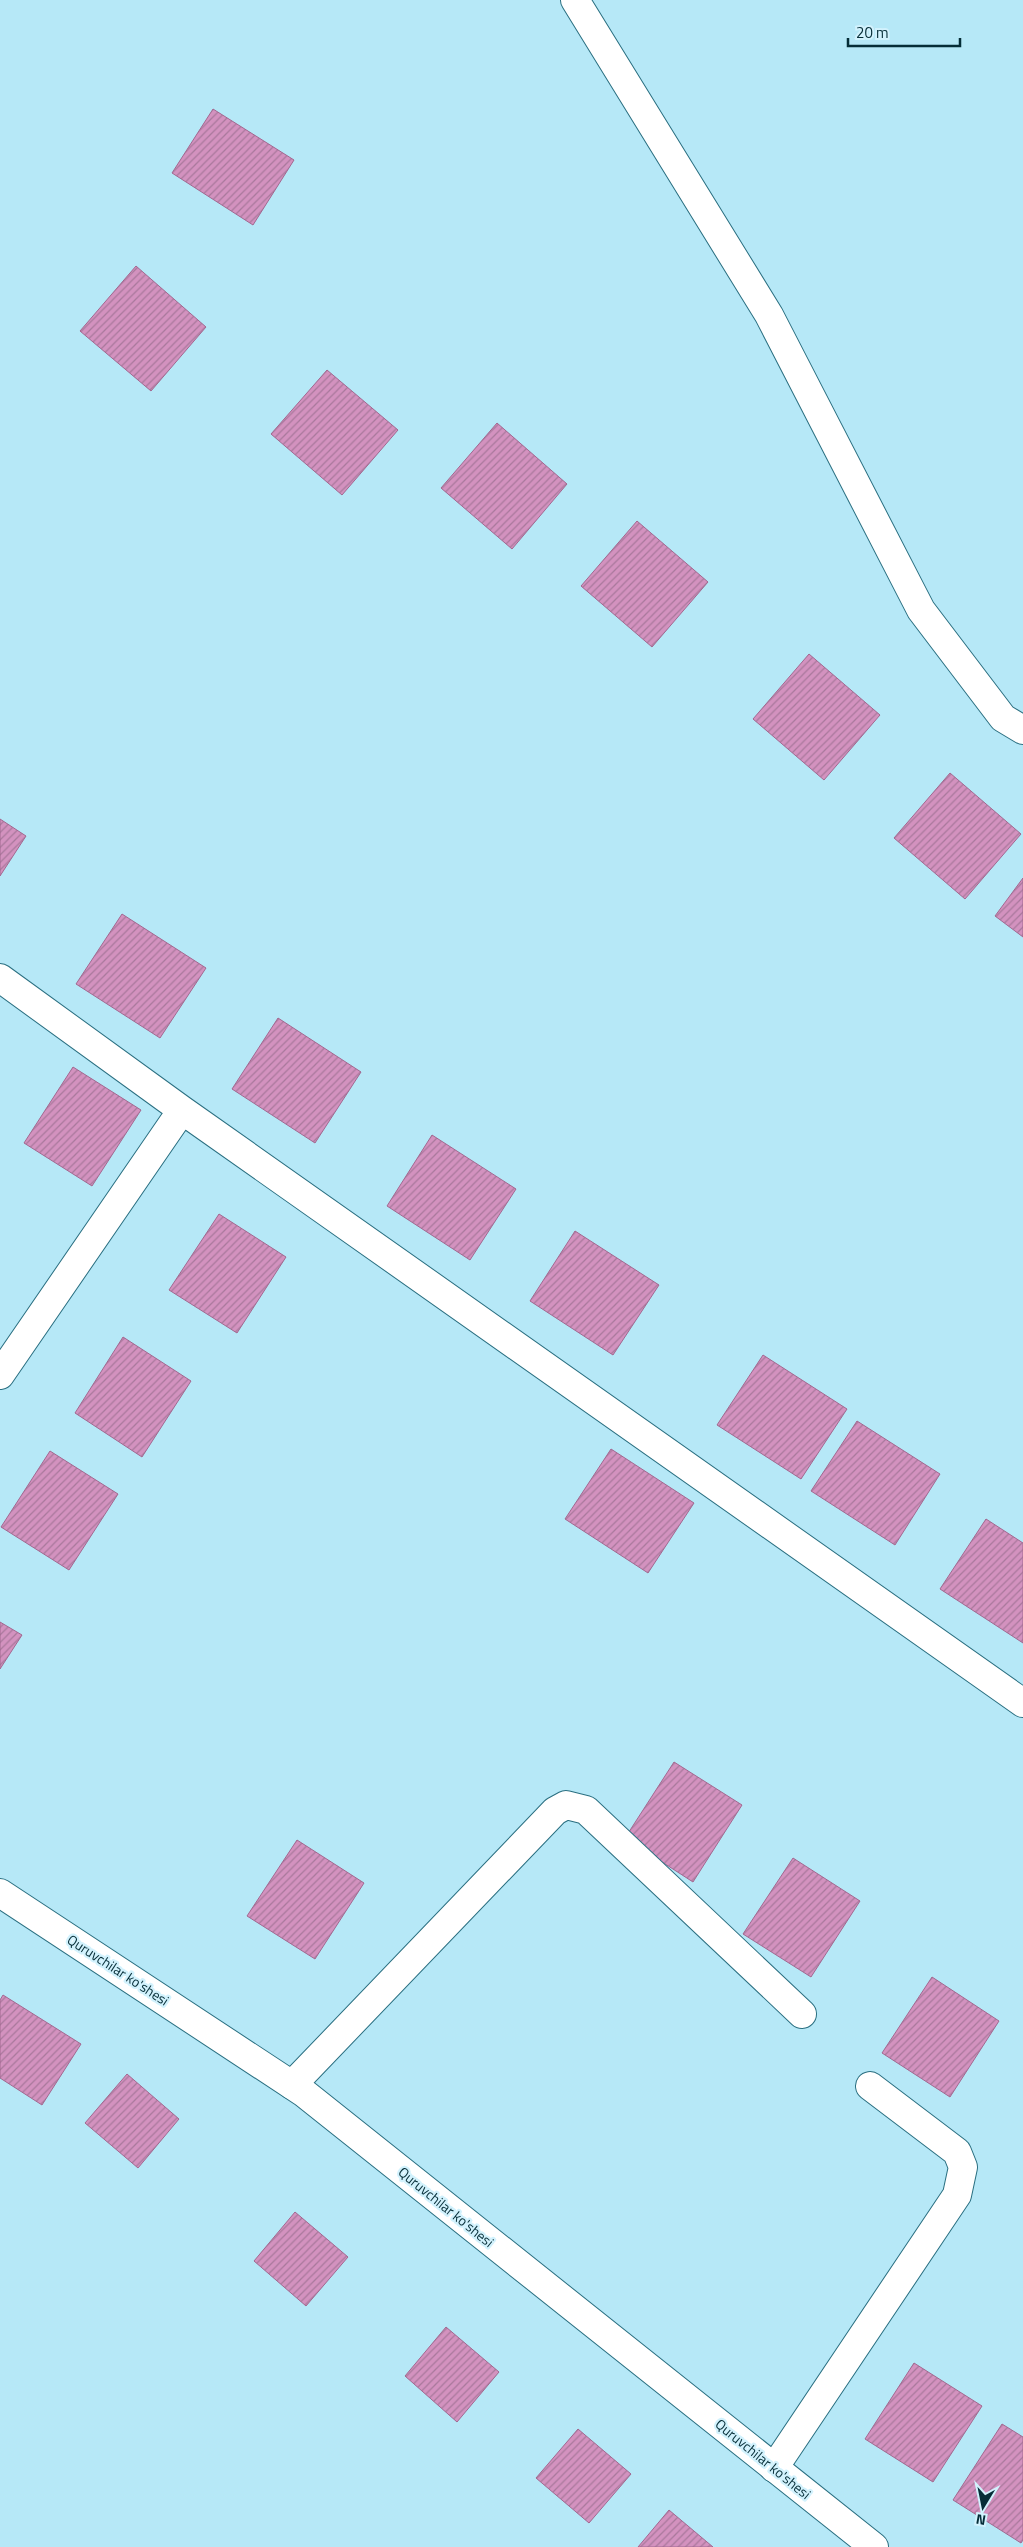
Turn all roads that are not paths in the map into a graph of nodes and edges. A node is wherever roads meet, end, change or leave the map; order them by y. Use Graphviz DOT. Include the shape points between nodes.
graph roads {
  1 [pos="575,0"];
  2 [pos="1023,730"];
  3 [pos="0,978"];
  4 [pos="182,1110"];
  5 [pos="0,1374"];
  6 [pos="1023,1703"];
  7 [pos="0,1893"];
  8 [pos="802,2014"];
  9 [pos="292,2086"];
  10 [pos="870,2086"];
  11 [pos="774,2468"];
  12 [pos="874,2547"];
  1 -- 2 [label="street" via="769,315 921,610 1003,718"];
  3 -- 4 [label="street"];
  4 -- 5 [label="street"];
  4 -- 6 [label="street"];
  7 -- 9 [label="street, Quruvchilar ko'shesi"];
  8 -- 9 [label="street" via="586,1810 566,1805 555,1811"];
  9 -- 11 [label="street, Quruvchilar ko'shesi"];
  10 -- 11 [label="street" via="957,2152 963,2166 959,2186"];
  11 -- 12 [label="street, Quruvchilar ko'shesi"];
}
